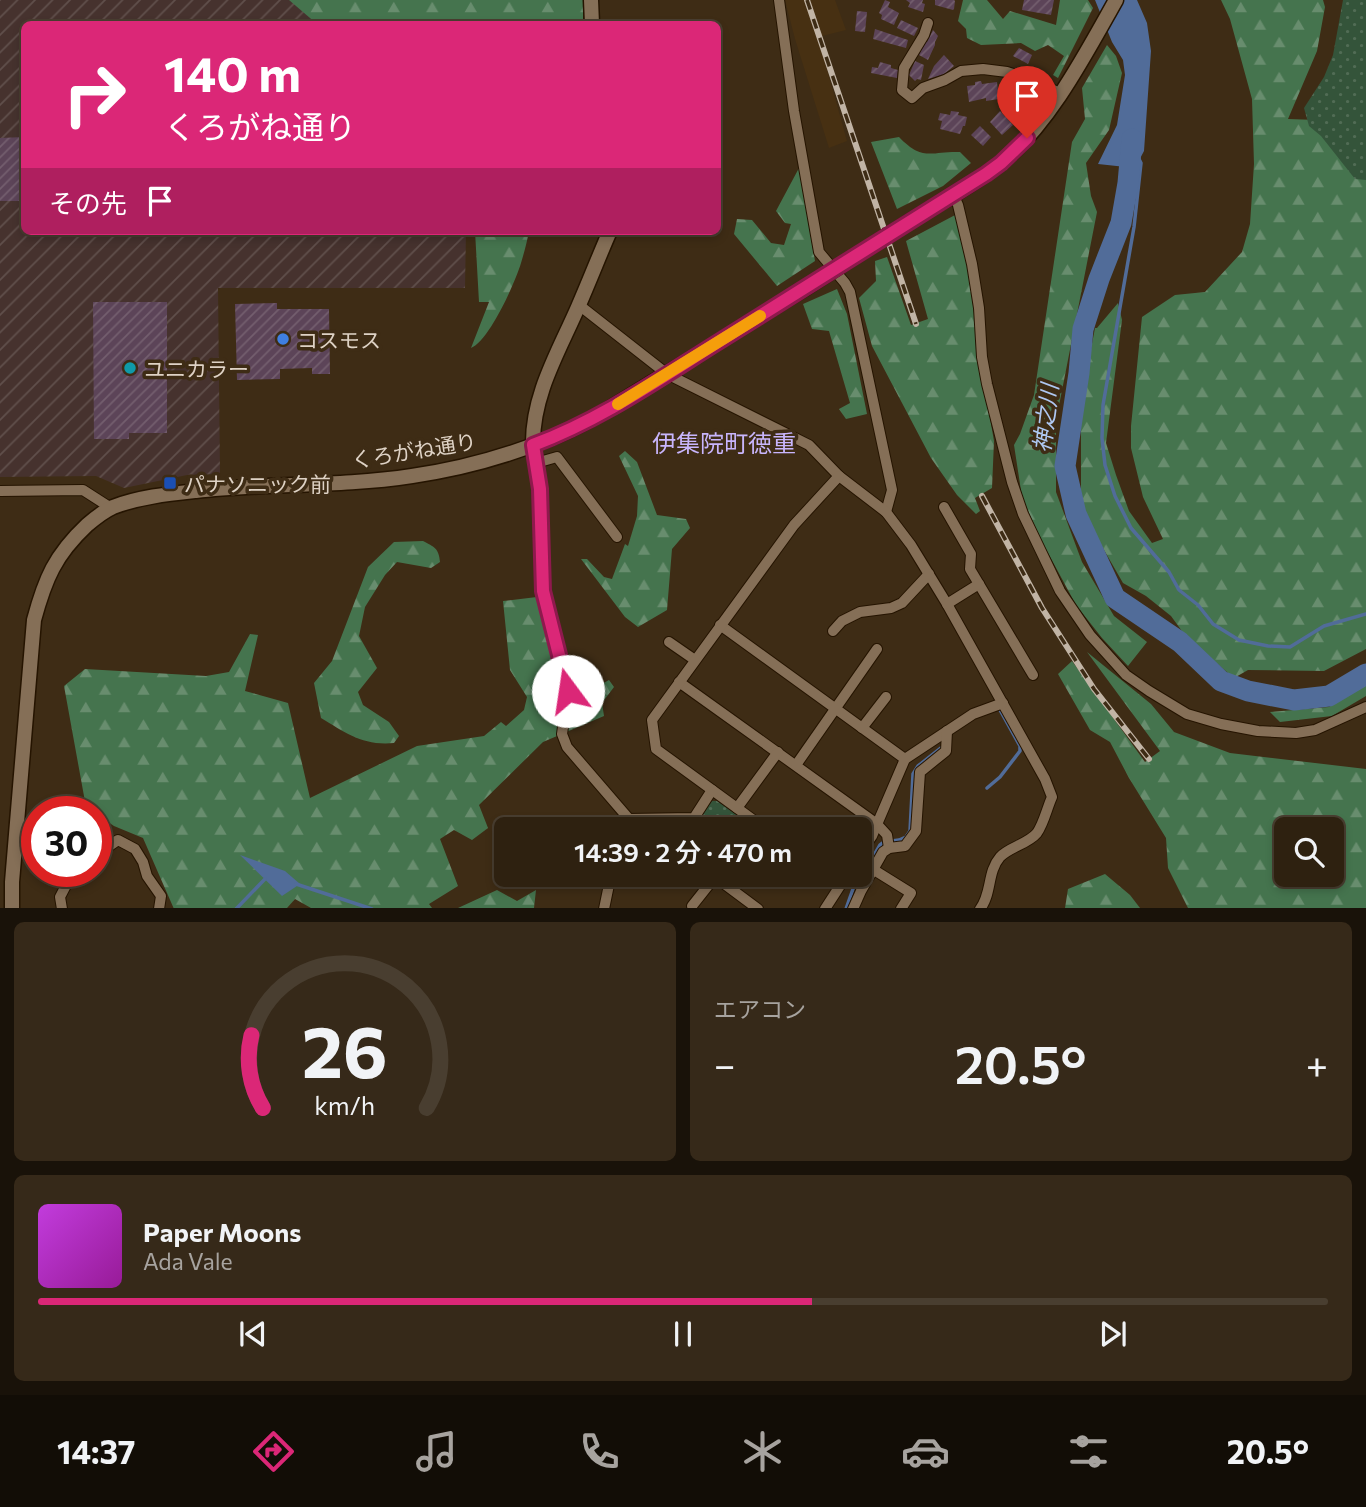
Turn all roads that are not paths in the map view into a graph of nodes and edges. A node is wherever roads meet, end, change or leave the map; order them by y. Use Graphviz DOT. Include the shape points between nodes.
graph roads {
  1 [pos="590,0"];
  2 [pos="779,0"];
  3 [pos="1116,0"];
  4 [pos="592,21"];
  5 [pos="928,23"];
  6 [pos="1061,94"];
  7 [pos="953,194"];
  8 [pos="608,235"];
  9 [pos="579,305"];
  10 [pos="667,374"];
  11 [pos="533,445"];
  12 [pos="536,463"];
  13 [pos="839,476"];
  14 [pos="0,491"];
  15 [pos="944,507"];
  16 [pos="111,508"];
  17 [pos="886,512"];
  18 [pos="617,537"];
  19 [pos="929,574"];
  20 [pos="979,584"];
  21 [pos="947,604"];
  22 [pos="720,625"];
  23 [pos="832,631"];
  24 [pos="669,642"];
  25 [pos="877,649"];
  26 [pos="695,660"];
  27 [pos="1033,675"];
  28 [pos="680,682"];
  29 [pos="886,696"];
  30 [pos="1003,704"];
  31 [pos="1366,707"];
  32 [pos="835,708"];
  33 [pos="862,728"];
  34 [pos="947,731"];
  35 [pos="778,752"];
  36 [pos="905,759"];
  37 [pos="796,765"];
  38 [pos="712,790"];
  39 [pos="737,808"];
  40 [pos="622,817"];
  41 [pos="695,817"];
  42 [pos="745,817"];
  43 [pos="877,824"];
  44 [pos="16,835"];
  45 [pos="872,836"];
  46 [pos="21,838"];
  47 [pos="888,842"];
  48 [pos="112,843"];
  49 [pos="874,870"];
  50 [pos="65,887"];
  51 [pos="608,887"];
  52 [pos="707,887"];
  53 [pos="730,887"];
  54 [pos="839,887"];
  55 [pos="692,906"];
  56 [pos="12,908"];
  57 [pos="62,908"];
  58 [pos="159,908"];
  59 [pos="604,908"];
  60 [pos="758,908"];
  61 [pos="825,908"];
  62 [pos="853,908"];
  63 [pos="901,908"];
  64 [pos="982,908"];
  1 -- 4 [label="street"];
  2 -- 17 [label="street" via="819,252 850,292 892,490"];
  3 -- 6 [label="street, くろがね通り"];
  5 -- 6 [label="street" via="904,68 902,90 912,98 961,71 982,69 1036,81"];
  6 -- 7 [label="street, くろがね通り" via="1001,163"];
  7 -- 10 [label="street, くろがね通り, bridge"];
  7 -- 31 [label="street" via="972,264 987,384 1012,482 1060,591 1090,635 1126,675 1149,691 1187,714 1221,724 1296,733 1315,730"];
  8 -- 9 [label="street"];
  9 -- 10 [label="street"];
  9 -- 11 [label="street" via="544,383"];
  10 -- 11 [label="street, くろがね通り" via="577,426"];
  10 -- 13 [label="street" via="809,445"];
  11 -- 12 [label="street"];
  11 -- 16 [label="street, くろがね通り" via="472,465 414,476 227,487 166,494"];
  12 -- 18 [label="street" via="557,457"];
  12 -- 40 [label="street" via="543,591 568,691 562,734 567,747"];
  13 -- 17 [label="street"];
  13 -- 22 [label="street" via="793,524"];
  14 -- 16 [label="street" via="83,490"];
  15 -- 20 [label="street" via="971,554 971,569"];
  16 -- 44 [label="street, くろがね通り" via="74,537 53,566 41,594 34,620"];
  17 -- 19 [label="street"];
  19 -- 21 [label="street"];
  19 -- 23 [label="street" via="902,603 860,612"];
  20 -- 21 [label="street"];
  20 -- 27 [label="street"];
  21 -- 30 [label="street"];
  22 -- 26 [label="street"];
  22 -- 32 [label="street"];
  24 -- 26 [label="street"];
  25 -- 32 [label="street"];
  26 -- 28 [label="street"];
  28 -- 35 [label="street"];
  28 -- 38 [label="street" via="652,720 656,749"];
  29 -- 33 [label="street"];
  30 -- 34 [label="street" via="973,714"];
  30 -- 64 [label="street" via="1052,797 1036,834 1000,856"];
  32 -- 33 [label="street"];
  32 -- 37 [label="street"];
  33 -- 36 [label="street"];
  34 -- 36 [label="street"];
  34 -- 47 [label="street" via="946,751 920,772 916,831 905,846"];
  35 -- 37 [label="street"];
  35 -- 39 [label="street"];
  36 -- 43 [label="street"];
  37 -- 43 [label="street"];
  38 -- 39 [label="street"];
  38 -- 41 [label="street"];
  39 -- 42 [label="street"];
  43 -- 45 [label="street"];
  43 -- 47 [label="street"];
  44 -- 46 [label="street"];
  44 -- 56 [label="street, くろがね通り"];
  47 -- 49 [label="street"];
  48 -- 58 [label="street" via="118,839 135,849 161,896"];
  49 -- 62 [label="street"];
  49 -- 63 [label="street" via="911,893"];
  50 -- 57 [label="street" via="60,897"];
  51 -- 59 [label="street"];
  52 -- 55 [label="street"];
  53 -- 60 [label="street"];
  54 -- 61 [label="street"];
}
